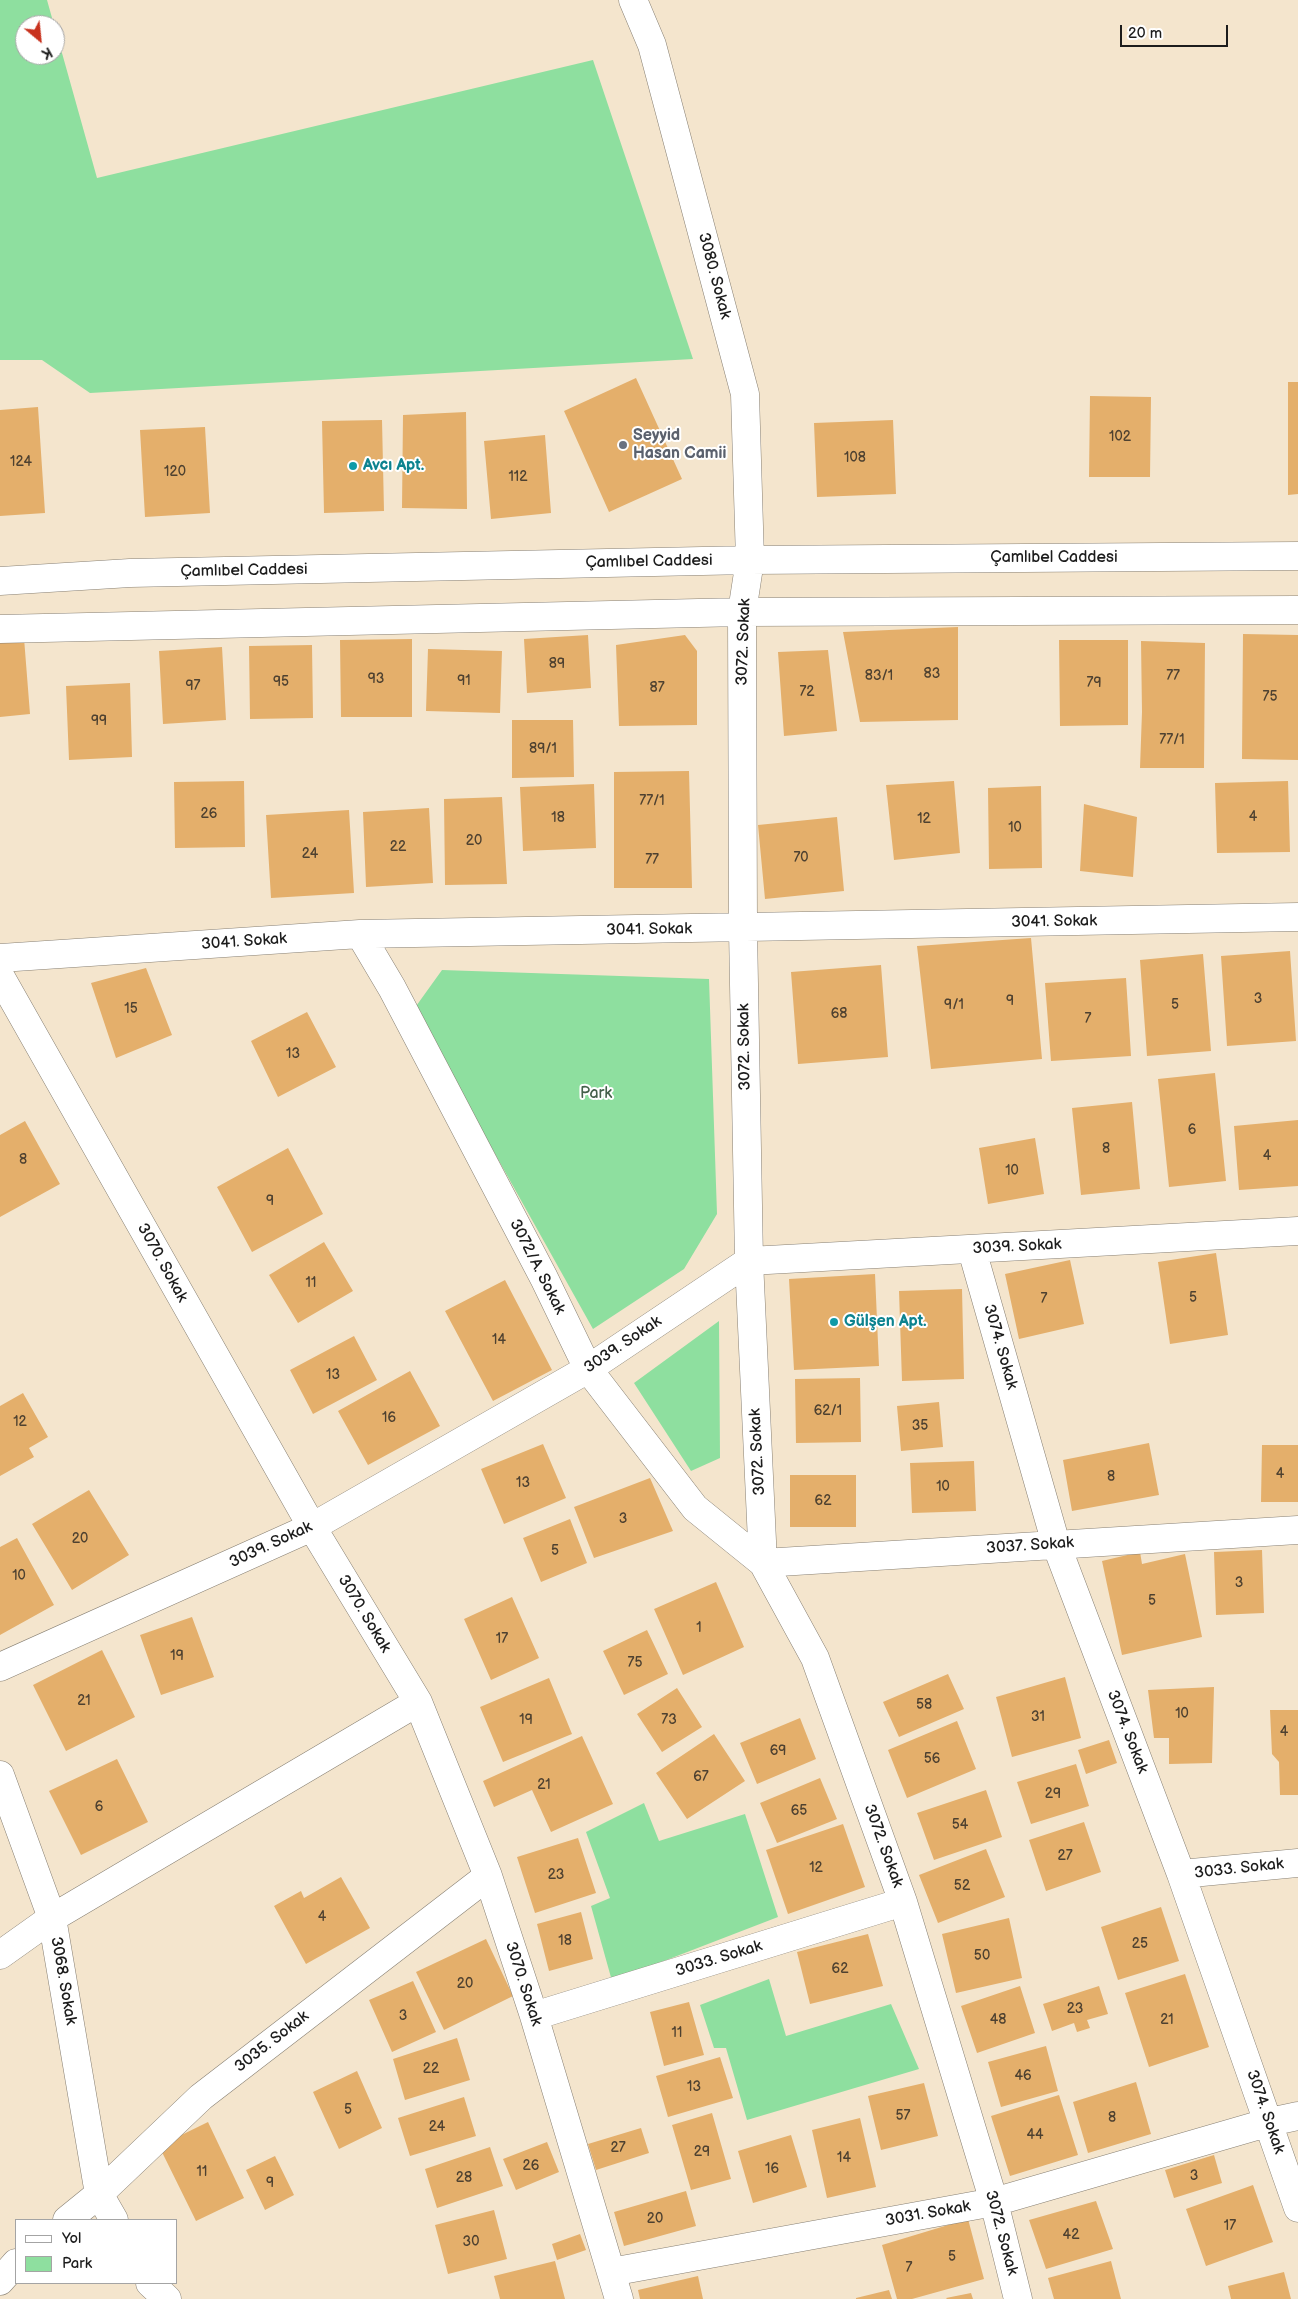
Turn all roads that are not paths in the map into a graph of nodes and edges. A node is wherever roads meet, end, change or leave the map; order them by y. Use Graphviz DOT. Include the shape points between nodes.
graph roads {
  1 [pos="633,0"];
  2 [pos="1298,556"];
  3 [pos="750,560"];
  4 [pos="0,581"];
  5 [pos="1298,610"];
  6 [pos="742,612"];
  7 [pos="0,629"];
  8 [pos="1298,917"];
  9 [pos="743,929"];
  10 [pos="360,934"];
  11 [pos="0,958"];
  12 [pos="0,976"];
  13 [pos="1298,1231"];
  14 [pos="972,1250"];
  15 [pos="749,1261"];
  16 [pos="588,1369"];
  17 [pos="312,1527"];
  18 [pos="1298,1530"];
  19 [pos="1056,1544"];
  20 [pos="763,1563"];
  21 [pos="0,1667"];
  22 [pos="418,1702"];
  23 [pos="0,1775"];
  24 [pos="1298,1863"];
  25 [pos="1181,1874"];
  26 [pos="488,1876"];
  27 [pos="903,1902"];
  28 [pos="52,1918"];
  29 [pos="0,1955"];
  30 [pos="534,2016"];
  31 [pos="1298,2116"];
  32 [pos="1270,2122"];
  33 [pos="99,2194"];
  34 [pos="994,2202"];
  35 [pos="1298,2208"];
  36 [pos="68,2219"];
  37 [pos="113,2219"];
  38 [pos="0,2248"];
  39 [pos="15,2258"];
  40 [pos="15,2265"];
  41 [pos="611,2272"];
  42 [pos="0,2281"];
  43 [pos="151,2284"];
  44 [pos="167,2299"];
  45 [pos="619,2299"];
  46 [pos="1018,2299"];
  1 -- 3 [label="street, 3080. Sokak" via="652,45 745,394"];
  2 -- 3 [label="street, Çamlıbel Caddesi"];
  3 -- 4 [label="street, Çamlıbel Caddesi" via="130,573"];
  3 -- 6 [label="street, 3072. Sokak"];
  5 -- 6 [label="street"];
  6 -- 7 [label="street"];
  6 -- 9 [label="street, 3072. Sokak"];
  8 -- 9 [label="street, 3041. Sokak"];
  9 -- 10 [label="street, 3041. Sokak"];
  9 -- 15 [label="street, 3072. Sokak"];
  10 -- 11 [label="street, 3041. Sokak"];
  10 -- 16 [label="street, 3072/A. Sokak" via="392,988 544,1278"];
  12 -- 17 [label="street, 3070. Sokak"];
  13 -- 14 [label="street, 3039. Sokak"];
  14 -- 15 [label="street, 3039. Sokak"];
  14 -- 19 [label="street, 3074. Sokak"];
  15 -- 16 [label="street, 3039. Sokak"];
  15 -- 20 [label="street, 3072. Sokak"];
  16 -- 17 [label="street, 3039. Sokak"];
  16 -- 20 [label="street, 3072/A. Sokak" via="695,1508"];
  17 -- 21 [label="street, 3039. Sokak"];
  17 -- 22 [label="street, 3070. Sokak"];
  18 -- 19 [label="street, 3037. Sokak"];
  19 -- 20 [label="street, 3037. Sokak"];
  19 -- 25 [label="street, 3074. Sokak"];
  20 -- 27 [label="street, 3072. Sokak" via="815,1658"];
  22 -- 26 [label="street, 3070. Sokak"];
  22 -- 28 [label="street"];
  23 -- 28 [label="street, 3068. Sokak"];
  24 -- 25 [label="street, 3033. Sokak"];
  25 -- 32 [label="street, 3074. Sokak"];
  26 -- 30 [label="street, 3070. Sokak"];
  26 -- 33 [label="street, 3035. Sokak" via="201,2096"];
  27 -- 30 [label="street, 3033. Sokak"];
  27 -- 34 [label="street, 3072. Sokak"];
  28 -- 29 [label="street"];
  28 -- 33 [label="street, 3068. Sokak"];
  30 -- 41 [label="street, 3070. Sokak"];
  31 -- 32 [label="street, 3031. Sokak"];
  32 -- 34 [label="street, 3031. Sokak"];
  32 -- 35 [label="street, 3074. Sokak"];
  33 -- 36 [label="street, 3035. Sokak"];
  33 -- 37 [label="street"];
  34 -- 41 [label="street, 3031. Sokak"];
  34 -- 46 [label="street, 3072. Sokak"];
  38 -- 39 [label="street"];
  40 -- 42 [label="street"];
  41 -- 45 [label="street, 3070. Sokak"];
  43 -- 44 [label="street"];
}
